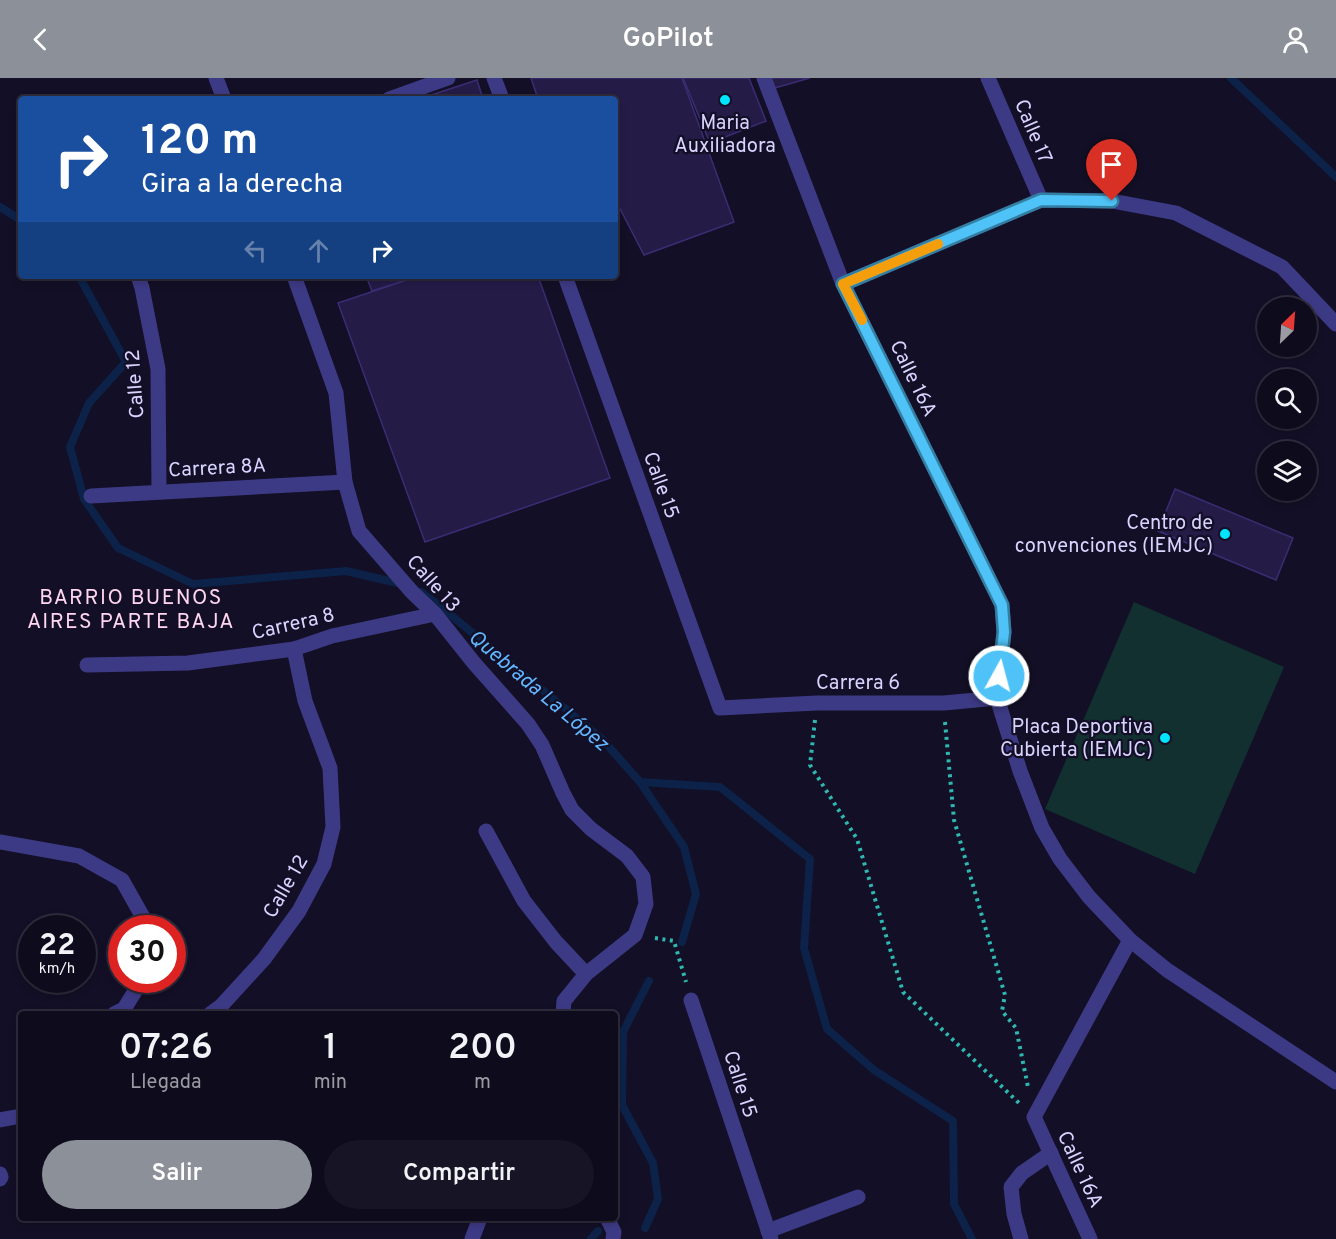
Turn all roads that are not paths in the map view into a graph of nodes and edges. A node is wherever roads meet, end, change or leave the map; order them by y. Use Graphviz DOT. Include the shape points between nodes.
graph roads {
  1 [pos="216,78"];
  2 [pos="448,78"];
  3 [pos="494,78"];
  4 [pos="764,78"];
  5 [pos="988,78"];
  6 [pos="223,96"];
  7 [pos="397,96"];
  8 [pos="501,96"];
  9 [pos="1041,200"];
  10 [pos="139,279"];
  11 [pos="295,279"];
  12 [pos="566,279"];
  13 [pos="843,284"];
  14 [pos="1336,324"];
  15 [pos="345,482"];
  16 [pos="159,491"];
  17 [pos="91,496"];
  18 [pos="435,614"];
  19 [pos="294,649"];
  20 [pos="87,665"];
  21 [pos="997,698"];
  22 [pos="720,708"];
  23 [pos="486,831"];
  24 [pos="0,842"];
  25 [pos="142,915"];
  26 [pos="1130,940"];
  27 [pos="586,974"];
  28 [pos="134,993"];
  29 [pos="691,1000"];
  30 [pos="562,1010"];
  31 [pos="120,1011"];
  32 [pos="214,1011"];
  33 [pos="1336,1082"];
  34 [pos="18,1117"];
  35 [pos="0,1120"];
  36 [pos="1051,1153"];
  37 [pos="0,1174"];
  38 [pos="0,1179"];
  39 [pos="858,1197"];
  40 [pos="479,1221"];
  41 [pos="608,1221"];
  42 [pos="769,1235"];
  43 [pos="472,1239"];
  44 [pos="613,1239"];
  45 [pos="1021,1239"];
  46 [pos="1090,1239"];
  1 -- 6 [label="street"];
  2 -- 7 [label="street"];
  3 -- 8 [label="street"];
  4 -- 13 [label="street, Calle 16A"];
  5 -- 9 [label="street, Calle 17"];
  9 -- 13 [label="street"];
  9 -- 14 [label="street" via="1112,201 1176,213 1282,267"];
  10 -- 16 [label="street, Calle 12" via="158,369"];
  11 -- 15 [label="street, Calle 13" via="336,393"];
  12 -- 22 [label="street, Calle 15"];
  13 -- 21 [label="street, Calle 16A" via="1002,605 1004,632"];
  15 -- 16 [label="street, Carrera 8A"];
  15 -- 18 [label="street, Calle 13" via="359,531"];
  16 -- 17 [label="street, Carrera 8A"];
  18 -- 19 [label="street, Carrera 8" via="332,636"];
  18 -- 27 [label="street, Calle 13" via="542,744 572,810 591,830 627,855 643,877 646,904 635,935"];
  19 -- 20 [label="street, Carrera 8" via="188,663"];
  19 -- 32 [label="street, Calle 12" via="305,700 330,768 333,827 324,864 299,911 264,959"];
  21 -- 22 [label="street, Carrera 6" via="944,703"];
  21 -- 26 [label="street" via="1020,771 1047,836 1089,897"];
  23 -- 27 [label="street" via="524,901"];
  24 -- 25 [label="street" via="79,856 122,880"];
  26 -- 33 [label="street" via="1167,970"];
  26 -- 36 [label="street, Calle 16A" via="1034,1117"];
  27 -- 30 [label="street, Calle 13"];
  28 -- 31 [label="street"];
  29 -- 42 [label="street, Calle 15"];
  34 -- 35 [label="street"];
  36 -- 45 [label="street" via="1022,1173 1011,1187"];
  36 -- 46 [label="street, Calle 16A"];
  37 -- 38 [label="street"];
  39 -- 42 [label="street"];
  40 -- 43 [label="street"];
  41 -- 44 [label="street"];
}
